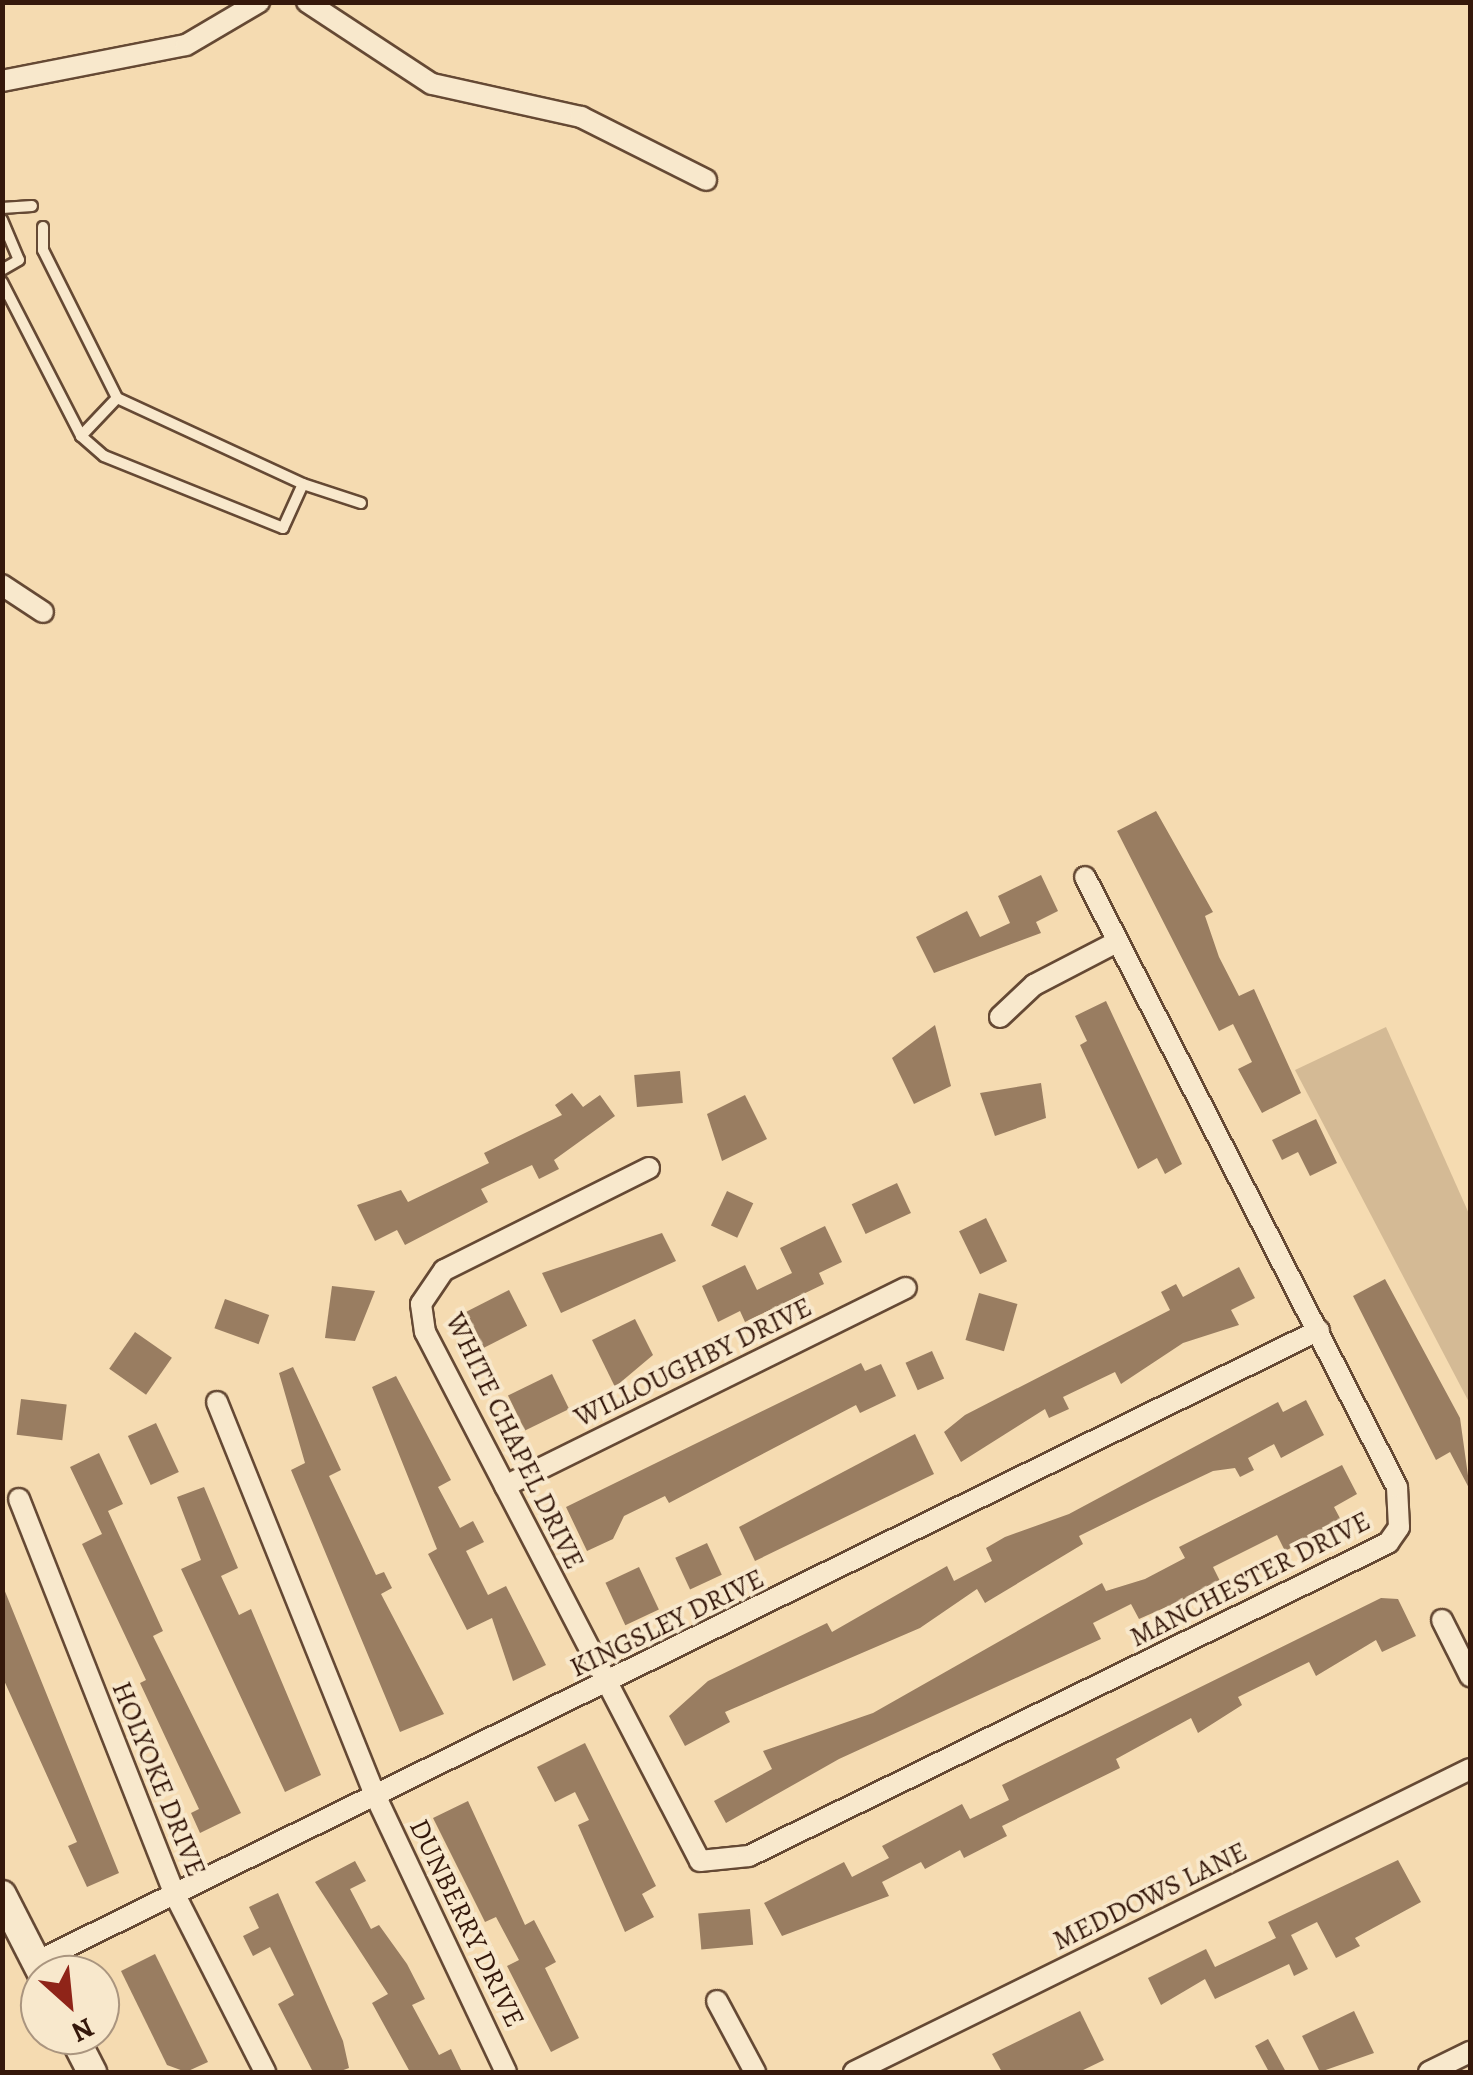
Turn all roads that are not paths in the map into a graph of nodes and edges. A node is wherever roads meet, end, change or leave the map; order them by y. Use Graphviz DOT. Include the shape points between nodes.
graph roads {
  1 [pos="259,2"];
  2 [pos="306,2"];
  3 [pos="2,80"];
  4 [pos="706,180"];
  5 [pos="32,206"];
  6 [pos="2,208"];
  7 [pos="2,220"];
  8 [pos="44,227"];
  9 [pos="43,250"];
  10 [pos="20,260"];
  11 [pos="2,270"];
  12 [pos="2,282"];
  13 [pos="118,398"];
  14 [pos="81,436"];
  15 [pos="303,484"];
  16 [pos="361,503"];
  17 [pos="2,585"];
  18 [pos="42,612"];
  19 [pos="1085,877"];
  20 [pos="1117,942"];
  21 [pos="1000,1017"];
  22 [pos="649,1168"];
  23 [pos="906,1288"];
  24 [pos="1320,1330"];
  25 [pos="217,1402"];
  26 [pos="505,1486"];
  27 [pos="18,1498"];
  28 [pos="1442,1620"];
  29 [pos="1470,1676"];
  30 [pos="604,1684"];
  31 [pos="1470,1769"];
  32 [pos="376,1798"];
  33 [pos="2,1895"];
  34 [pos="175,1895"];
  35 [pos="33,1955"];
  36 [pos="64,1955"];
  37 [pos="716,2001"];
  38 [pos="1470,2052"];
  39 [pos="265,2072"];
  40 [pos="506,2072"];
  41 [pos="755,2072"];
  42 [pos="854,2072"];
  43 [pos="1429,2072"];
  1 -- 3 [label="street" via="186,45"];
  2 -- 4 [label="street" via="432,84 581,117"];
  5 -- 6 [label="lane"];
  7 -- 10 [label="lane"];
  8 -- 9 [label="lane"];
  9 -- 10 [label="lane"];
  9 -- 13 [label="lane"];
  10 -- 11 [label="lane"];
  12 -- 14 [label="lane"];
  13 -- 14 [label="lane"];
  13 -- 15 [label="lane"];
  14 -- 15 [label="lane" via="104,456 283,528"];
  15 -- 16 [label="lane"];
  17 -- 18 [label="street"];
  19 -- 20 [label="street, MANCHESTER DRIVE"];
  20 -- 21 [label="street" via="1034,986"];
  20 -- 24 [label="street, MANCHESTER DRIVE"];
  22 -- 26 [label="street, WHITE CHAPEL DRIVE" via="424,1288 426,1332"];
  23 -- 26 [label="street, WILLOUGHBY DRIVE"];
  24 -- 30 [label="street, KINGSLEY DRIVE"];
  24 -- 30 [label="street, MANCHESTER DRIVE" via="1401,1501 1399,1527 1380,1547 725,1865 700,1861 682,1840"];
  25 -- 32 [label="street"];
  26 -- 30 [label="street, WHITE CHAPEL DRIVE"];
  27 -- 34 [label="street, HOLYOKE DRIVE"];
  28 -- 29 [label="street"];
  30 -- 32 [label="street, KINGSLEY DRIVE"];
  31 -- 42 [label="street, MEDDOWS LANE"];
  32 -- 34 [label="street, KINGSLEY DRIVE"];
  32 -- 40 [label="street, DUNBERRY DRIVE"];
  33 -- 35 [label="street"];
  34 -- 36 [label="street, KINGSLEY DRIVE"];
  34 -- 39 [label="street, HOLYOKE DRIVE"];
  37 -- 41 [label="street"];
  38 -- 43 [label="street"];
}
